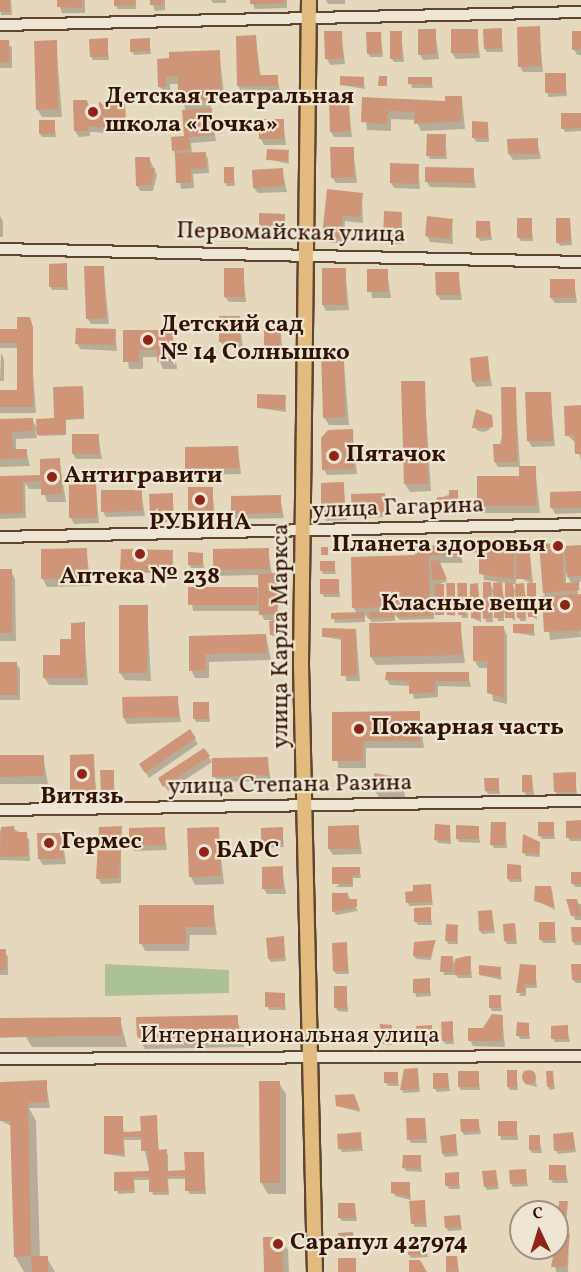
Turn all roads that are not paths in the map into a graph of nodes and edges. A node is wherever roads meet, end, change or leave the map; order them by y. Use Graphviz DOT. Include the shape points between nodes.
graph roads {
  1 [pos="309,0"];
  2 [pos="581,12"];
  3 [pos="309,18"];
  4 [pos="0,25"];
  5 [pos="0,249"];
  6 [pos="307,254"];
  7 [pos="581,262"];
  8 [pos="581,524"];
  9 [pos="303,534"];
  10 [pos="0,537"];
  11 [pos="581,801"];
  12 [pos="307,808"];
  13 [pos="0,810"];
  14 [pos="581,1056"];
  15 [pos="312,1058"];
  16 [pos="0,1059"];
  17 [pos="315,1272"];
  1 -- 3 [label="main road, улица Карла Маркса"];
  2 -- 3 [label="street"];
  3 -- 4 [label="street"];
  3 -- 6 [label="main road, улица Карла Маркса"];
  5 -- 6 [label="street, Первомайская улица"];
  6 -- 7 [label="street, Первомайская улица"];
  6 -- 9 [label="main road, улица Карла Маркса"];
  8 -- 9 [label="street, улица Гагарина"];
  9 -- 10 [label="street, улица Гагарина"];
  9 -- 12 [label="main road, улица Карла Маркса" via="301,665"];
  11 -- 12 [label="street, улица Степана Разина"];
  12 -- 13 [label="street, улица Степана Разина"];
  12 -- 15 [label="main road, улица Карла Маркса"];
  14 -- 15 [label="street, Интернациональная улица"];
  15 -- 16 [label="street, Интернациональная улица"];
  15 -- 17 [label="main road, улица Карла Маркса"];
}
